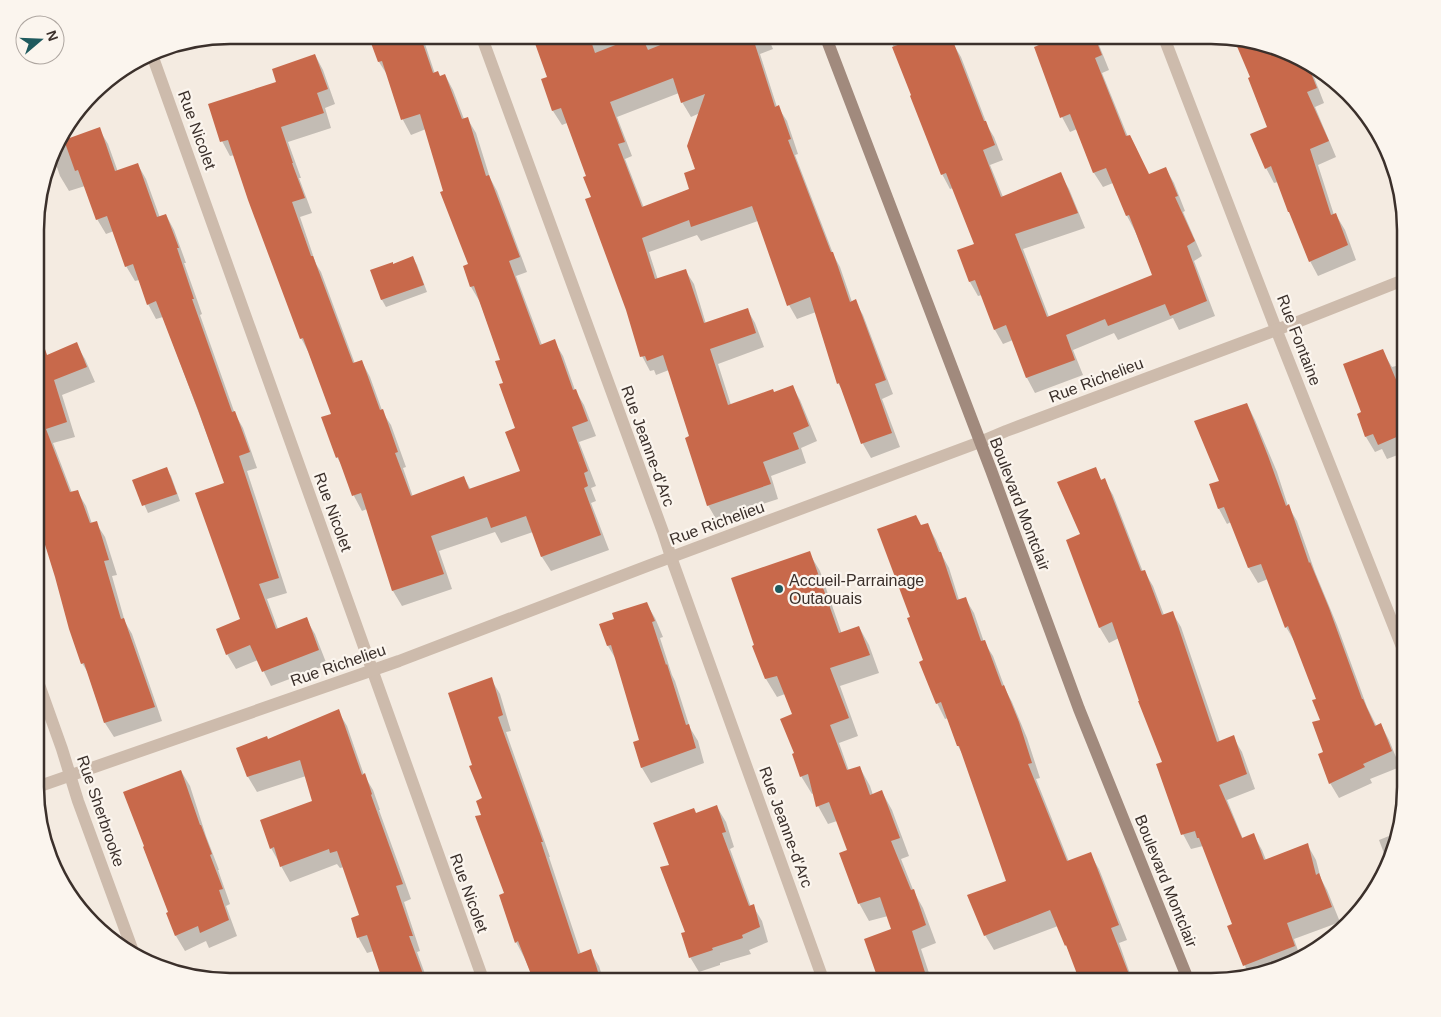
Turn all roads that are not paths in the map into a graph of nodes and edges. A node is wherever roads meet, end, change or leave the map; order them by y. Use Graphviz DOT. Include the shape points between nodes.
graph roads {
  1 [pos="483,44"];
  2 [pos="828,44"];
  3 [pos="1166,44"];
  4 [pos="154,60"];
  5 [pos="1397,282"];
  6 [pos="1276,329"];
  7 [pos="980,442"];
  8 [pos="671,557"];
  9 [pos="1397,634"];
  10 [pos="372,669"];
  11 [pos="44,699"];
  12 [pos="70,775"];
  13 [pos="44,785"];
  14 [pos="131,944"];
  15 [pos="481,973"];
  16 [pos="821,973"];
  17 [pos="1185,973"];
  1 -- 8 [label="street, Rue Jeanne-d'Arc"];
  2 -- 7 [label="street, Boulevard Montclair"];
  3 -- 6 [label="street, Rue Fontaine"];
  4 -- 10 [label="street, Rue Nicolet"];
  5 -- 6 [label="street, Rue Richelieu"];
  6 -- 7 [label="street, Rue Richelieu"];
  6 -- 9 [label="street, Rue Fontaine"];
  7 -- 8 [label="street, Rue Richelieu"];
  7 -- 17 [label="street, Boulevard Montclair" via="1079,710"];
  8 -- 10 [label="street, Rue Richelieu"];
  8 -- 16 [label="street, Rue Jeanne-d'Arc"];
  10 -- 12 [label="street, Rue Richelieu"];
  10 -- 15 [label="street, Rue Nicolet"];
  11 -- 12 [label="street, Rue Sherbrooke"];
  12 -- 13 [label="street, Rue Richelieu"];
  12 -- 14 [label="street, Rue Sherbrooke"];
}
